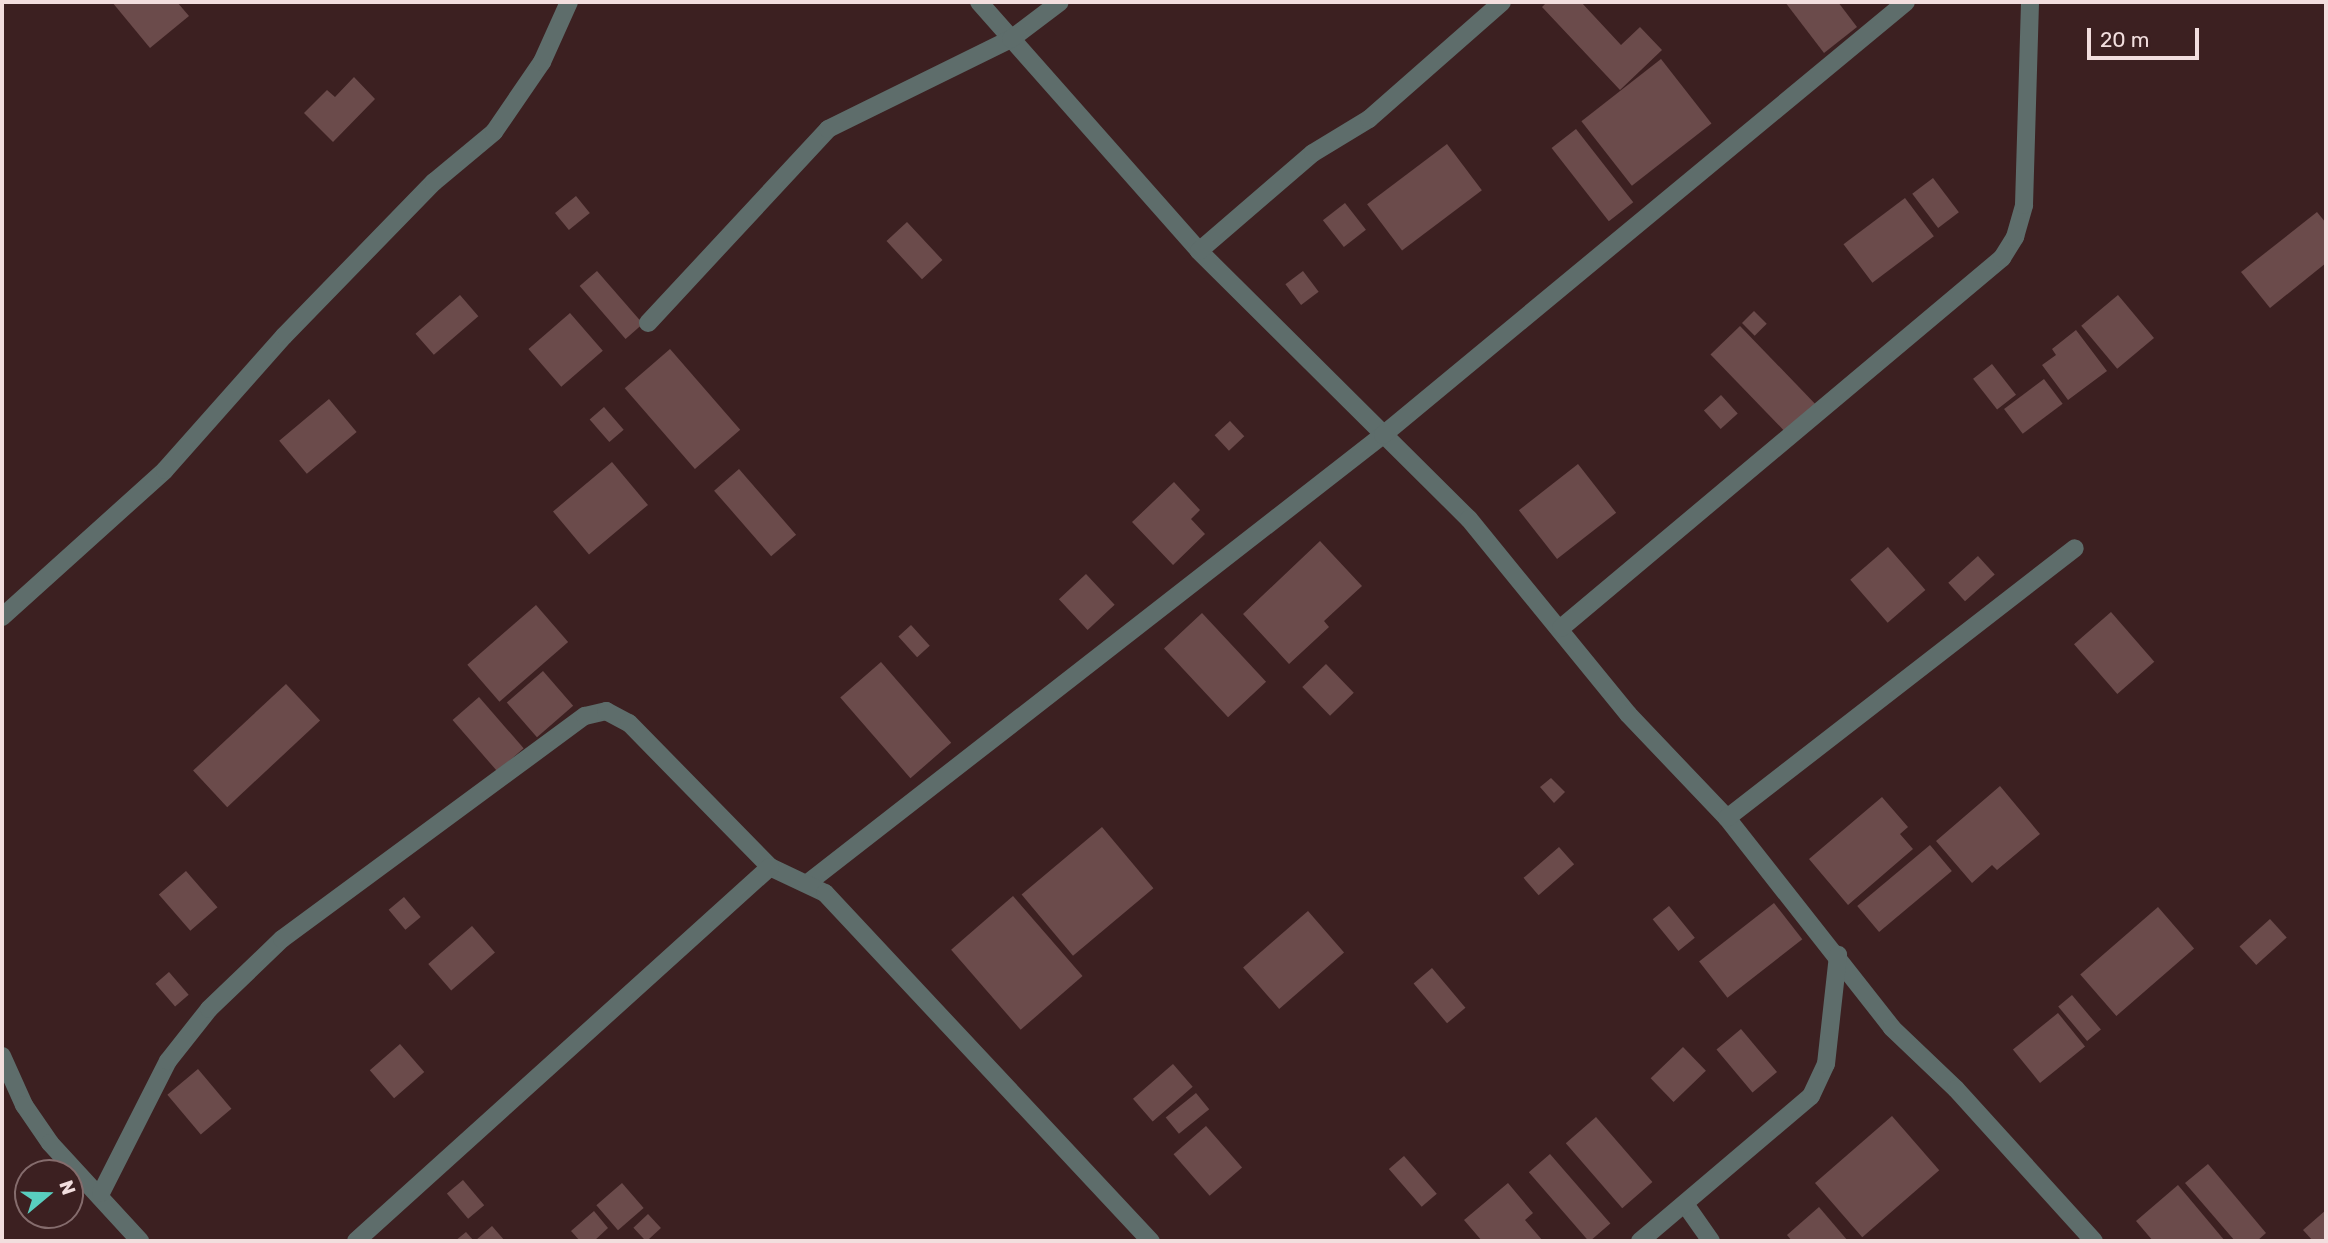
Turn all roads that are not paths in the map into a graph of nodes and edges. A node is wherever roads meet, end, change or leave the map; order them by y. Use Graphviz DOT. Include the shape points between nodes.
graph roads {
  1 [pos="569,2"];
  2 [pos="979,2"];
  3 [pos="1060,2"];
  4 [pos="1502,2"];
  5 [pos="1906,2"];
  6 [pos="2030,2"];
  7 [pos="1011,39"];
  8 [pos="1199,251"];
  9 [pos="648,323"];
  10 [pos="1383,435"];
  11 [pos="2075,548"];
  12 [pos="2,617"];
  13 [pos="1561,628"];
  14 [pos="1727,818"];
  15 [pos="770,867"];
  16 [pos="809,882"];
  17 [pos="1838,955"];
  18 [pos="2,1056"];
  19 [pos="101,1193"];
  20 [pos="1685,1203"];
  21 [pos="140,1241"];
  22 [pos="356,1241"];
  23 [pos="1151,1241"];
  24 [pos="1640,1241"];
  25 [pos="1711,1241"];
  26 [pos="2094,1241"];
  1 -- 12 [label="street" via="542,62 494,132 434,182 293,326 164,470"];
  2 -- 7 [label="street"];
  3 -- 7 [label="street"];
  4 -- 8 [label="street" via="1369,119 1313,153"];
  5 -- 10 [label="street"];
  6 -- 13 [label="street" via="2024,205 2015,237 2002,258"];
  7 -- 8 [label="street"];
  7 -- 9 [label="street" via="828,129"];
  8 -- 10 [label="street"];
  10 -- 13 [label="street" via="1469,519"];
  10 -- 16 [label="street"];
  11 -- 14 [label="street"];
  13 -- 14 [label="street" via="1628,713"];
  14 -- 17 [label="street"];
  15 -- 16 [label="street"];
  15 -- 19 [label="street" via="629,723 606,711 585,716 282,939 209,1009 168,1061"];
  15 -- 22 [label="street"];
  16 -- 23 [label="street" via="978,1052"];
  17 -- 20 [label="street" via="1821,1080 1811,1096"];
  17 -- 26 [label="street" via="1892,1028 1956,1089"];
  18 -- 19 [label="street" via="24,1105 50,1143"];
  19 -- 21 [label="street"];
  20 -- 24 [label="street"];
  20 -- 25 [label="street"];
}
